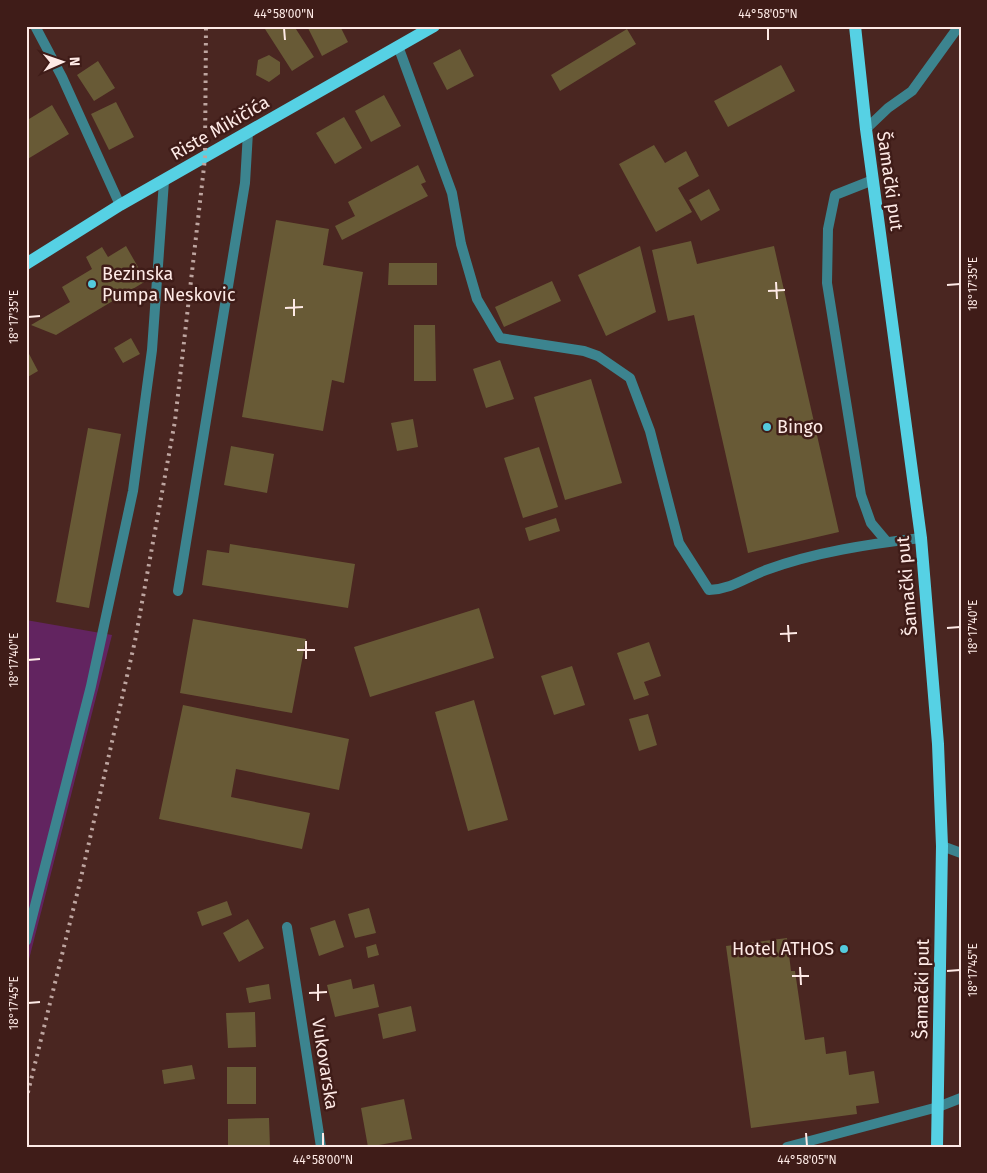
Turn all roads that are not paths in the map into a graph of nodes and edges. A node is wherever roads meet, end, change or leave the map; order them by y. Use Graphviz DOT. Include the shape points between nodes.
graph roads {
  1 [pos="35,26"];
  2 [pos="434,26"];
  3 [pos="855,26"];
  4 [pos="959,26"];
  5 [pos="398,46"];
  6 [pos="866,129"];
  7 [pos="248,132"];
  8 [pos="164,180"];
  9 [pos="873,180"];
  10 [pos="120,205"];
  11 [pos="26,264"];
  12 [pos="920,538"];
  13 [pos="887,542"];
  14 [pos="178,591"];
  15 [pos="942,846"];
  16 [pos="961,853"];
  17 [pos="287,927"];
  18 [pos="26,941"];
  19 [pos="961,1098"];
  20 [pos="938,1106"];
  21 [pos="321,1147"];
  22 [pos="788,1147"];
  23 [pos="937,1147"];
  1 -- 10 [label="street" via="62,77"];
  2 -- 5 [label="main road, Riste Mikičića"];
  3 -- 6 [label="main road, Šamački put"];
  4 -- 6 [label="street" via="912,91"];
  5 -- 7 [label="main road, Riste Mikičića"];
  5 -- 13 [label="street" via="452,193 477,299 500,338 584,351 598,356 630,378 650,431 679,543 709,590 724,590 766,570 823,554"];
  6 -- 9 [label="main road, Šamački put"];
  7 -- 8 [label="main road, Riste Mikičića"];
  7 -- 14 [label="street" via="245,183"];
  8 -- 10 [label="main road, Riste Mikičića"];
  8 -- 18 [label="street" via="152,350 133,491 91,686"];
  9 -- 12 [label="main road, Šamački put"];
  9 -- 13 [label="street" via="836,195 828,229 827,283 861,495 871,523"];
  10 -- 11 [label="main road, Riste Mikičića"];
  12 -- 13 [label="street"];
  12 -- 15 [label="main road, Šamački put" via="938,744"];
  15 -- 16 [label="street"];
  15 -- 20 [label="main road, Šamački put"];
  17 -- 21 [label="street, Vukovarska"];
  19 -- 20 [label="street"];
  20 -- 22 [label="street"];
  20 -- 23 [label="main road, Šamački put"];
}
